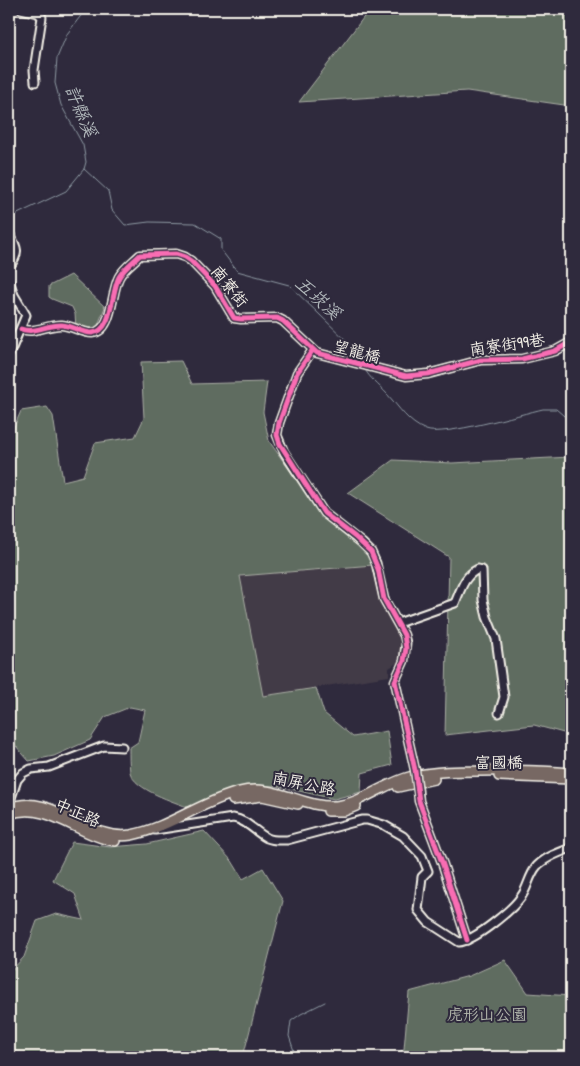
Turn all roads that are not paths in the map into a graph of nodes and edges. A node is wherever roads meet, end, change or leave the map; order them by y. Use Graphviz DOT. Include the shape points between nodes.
graph roads {
  1 [pos="21,9"];
  2 [pos="35,82"];
  3 [pos="9,233"];
  4 [pos="9,267"];
  5 [pos="9,280"];
  6 [pos="21,329"];
  7 [pos="571,342"];
  8 [pos="312,350"];
  9 [pos="9,355"];
  10 [pos="385,372"];
  11 [pos="398,623"];
  12 [pos="499,713"];
  13 [pos="122,747"];
  14 [pos="571,773"];
  15 [pos="427,777"];
  16 [pos="571,779"];
  17 [pos="9,811"];
  18 [pos="148,830"];
  19 [pos="165,830"];
  20 [pos="571,848"];
  21 [pos="468,940"];
  1 -- 2 [label="street" via="42,17"];
  3 -- 4 [label="street" via="17,250"];
  5 -- 6 [label="street" via="26,315"];
  6 -- 8 [label="street, 南寮街" via="28,332 63,325 98,332 107,323 122,272 140,255 176,254 191,261 215,286 234,318 283,320"];
  6 -- 9 [label="street"];
  7 -- 10 [label="street, 南寮街99巷" via="555,351 522,358 481,360 420,376"];
  8 -- 10 [label="street, 望龍橋"];
  8 -- 11 [label="street" via="297,372 277,435 324,513 371,552 384,599"];
  11 -- 12 [label="street" via="455,603 470,573 482,570 483,600 496,639 504,697"];
  11 -- 21 [label="street, bridge" via="406,648 395,680 419,801"];
  13 -- 17 [label="street" via="104,746 49,767 23,772 17,780"];
  14 -- 15 [label="main road, 富國橋" via="508,770"];
  15 -- 16 [label="main road, 富國橋"];
  15 -- 18 [label="main road, 南屏公路" via="403,779 336,806 273,792 247,790"];
  15 -- 19 [label="main road, 南屏公路" via="335,812 271,797 235,799"];
  17 -- 18 [label="main road, 中正路" via="27,804 42,806 90,828 113,834 130,835"];
  17 -- 19 [label="main road, 中正路" via="42,812 95,837 114,841 133,840"];
  18 -- 19 [label="street"];
  19 -- 21 [label="street" via="233,818 246,822 268,838 287,840 362,820 384,826 403,836 426,863 428,871 422,877 418,907 421,916 456,941"];
  20 -- 21 [label="street" via="539,864 516,904"];
}
